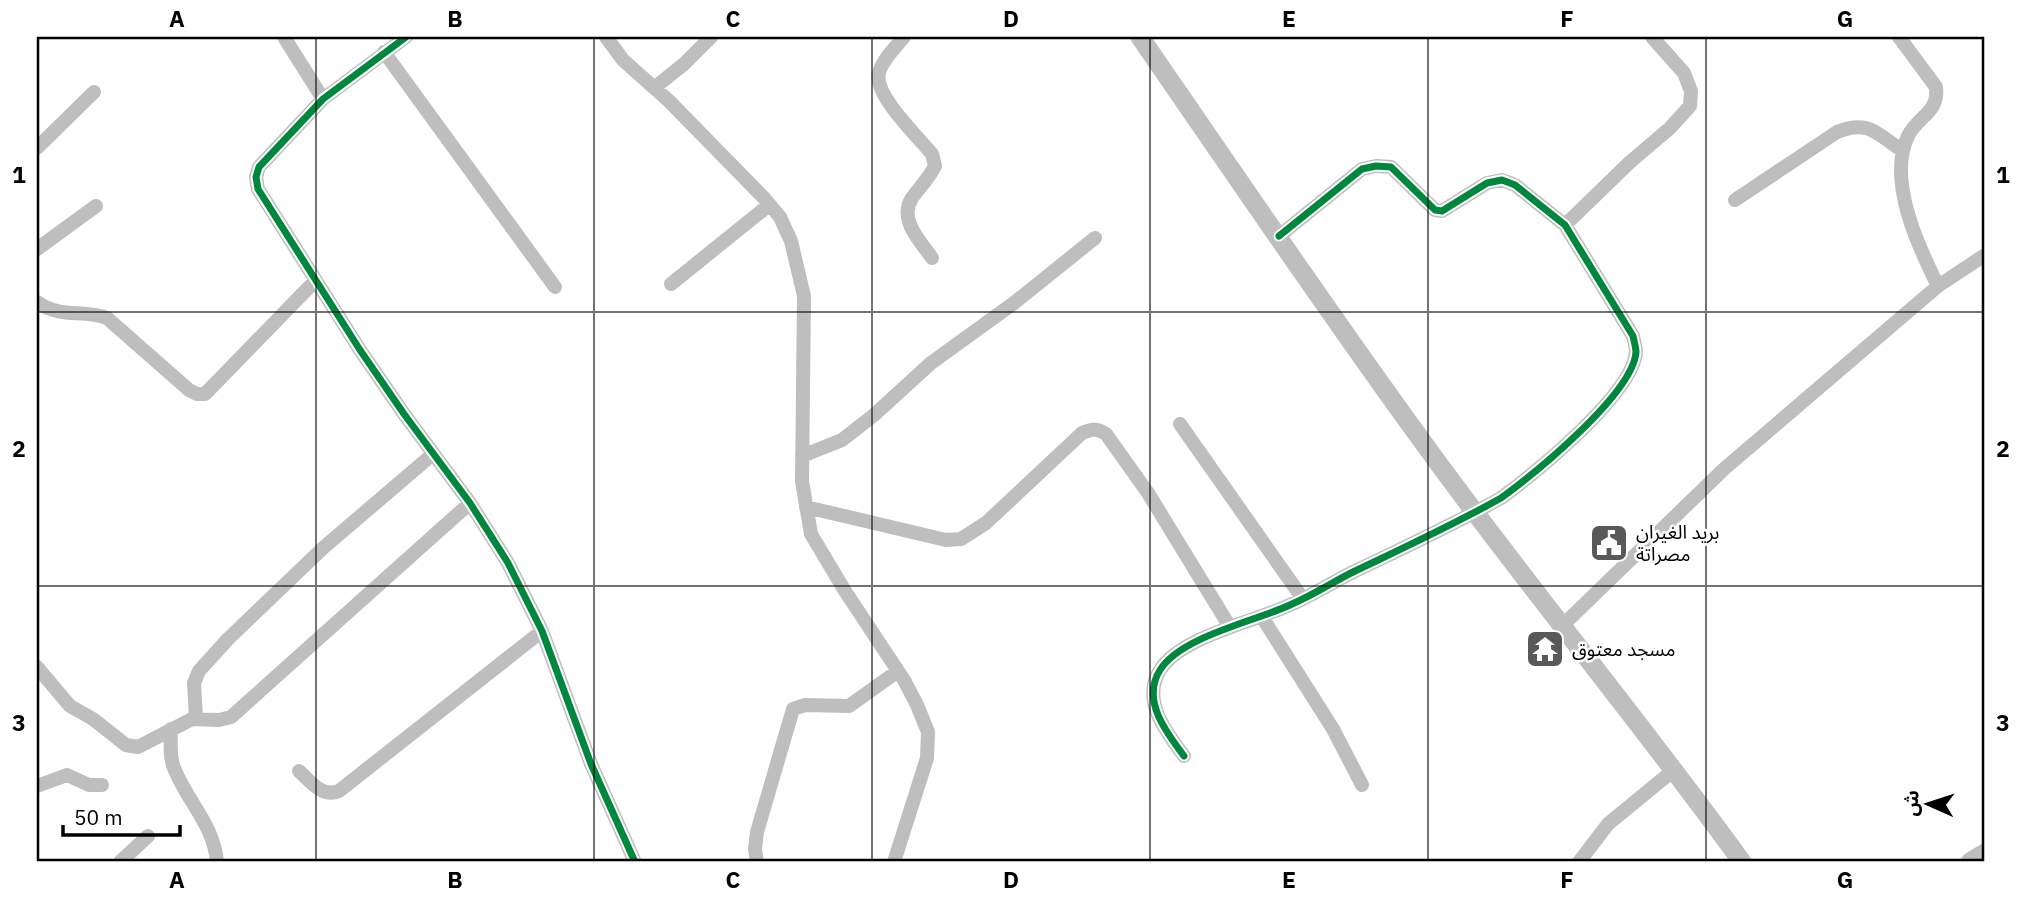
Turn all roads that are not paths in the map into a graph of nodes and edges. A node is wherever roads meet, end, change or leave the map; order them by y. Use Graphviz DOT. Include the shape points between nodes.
graph roads {
  1 [pos="284,37"];
  2 [pos="406,37"];
  3 [pos="606,37"];
  4 [pos="710,37"];
  5 [pos="904,37"];
  6 [pos="1140,37"];
  7 [pos="1652,37"];
  8 [pos="1899,37"];
  9 [pos="384,52"];
  10 [pos="654,88"];
  11 [pos="94,92"];
  12 [pos="323,99"];
  13 [pos="37,148"];
  14 [pos="1903,150"];
  15 [pos="1735,200"];
  16 [pos="769,205"];
  17 [pos="96,206"];
  18 [pos="1565,225"];
  19 [pos="1279,236"];
  20 [pos="1095,239"];
  21 [pos="37,249"];
  22 [pos="1985,255"];
  23 [pos="932,258"];
  24 [pos="316,280"];
  25 [pos="671,284"];
  26 [pos="1937,286"];
  27 [pos="555,287"];
  28 [pos="37,302"];
  29 [pos="1180,424"];
  30 [pos="433,454"];
  31 [pos="802,456"];
  32 [pos="470,503"];
  33 [pos="806,507"];
  34 [pos="1475,512"];
  35 [pos="1303,599"];
  36 [pos="1262,617"];
  37 [pos="1562,626"];
  38 [pos="1230,627"];
  39 [pos="542,631"];
  40 [pos="37,667"];
  41 [pos="898,671"];
  42 [pos="197,718"];
  43 [pos="171,729"];
  44 [pos="1184,756"];
  45 [pos="1675,769"];
  46 [pos="299,771"];
  47 [pos="102,785"];
  48 [pos="1362,785"];
  49 [pos="37,786"];
  50 [pos="148,836"];
  51 [pos="1985,853"];
  52 [pos="120,862"];
  53 [pos="217,862"];
  54 [pos="635,862"];
  55 [pos="757,862"];
  56 [pos="894,862"];
  57 [pos="1579,862"];
  58 [pos="1742,862"];
  59 [pos="1970,862"];
  1 -- 12 [label="street"];
  2 -- 9 [label="street"];
  3 -- 10 [label="street"];
  4 -- 10 [label="street"];
  5 -- 23 [label="street" via="880,70 878,81 882,93 932,153 935,166 910,201 907,215"];
  6 -- 19 [label="street"];
  7 -- 18 [label="street" via="1684,73 1691,91 1690,106"];
  8 -- 14 [label="street" via="1936,87 1937,96"];
  9 -- 12 [label="street"];
  9 -- 27 [label="street"];
  10 -- 16 [label="street"];
  11 -- 13 [label="street"];
  12 -- 24 [label="street" via="267,157 256,177 258,189"];
  14 -- 15 [label="street" via="1866,127 1851,126"];
  14 -- 26 [label="street" via="1904,196"];
  16 -- 25 [label="street"];
  16 -- 31 [label="street" via="791,241 804,296"];
  17 -- 21 [label="street"];
  18 -- 19 [label="street" via="1515,184 1502,180 1487,183 1442,211 1435,210 1391,167 1377,166 1362,169"];
  18 -- 34 [label="street" via="1633,336 1636,353 1597,415 1528,478"];
  19 -- 34 [label="street"];
  20 -- 31 [label="street" via="930,363 842,440"];
  22 -- 26 [label="street"];
  24 -- 28 [label="street" via="205,394 190,390 107,318 59,313"];
  24 -- 30 [label="street"];
  26 -- 37 [label="street" via="1724,469"];
  29 -- 35 [label="street"];
  30 -- 32 [label="street"];
  30 -- 42 [label="street" via="323,548 199,671 194,683"];
  31 -- 33 [label="street"];
  32 -- 39 [label="street" via="508,563"];
  32 -- 42 [label="street" via="238,711 225,720"];
  33 -- 38 [label="street" via="946,540 961,539 986,523 1082,433 1100,430 1148,493"];
  33 -- 41 [label="street" via="811,534"];
  34 -- 35 [label="street"];
  34 -- 37 [label="street"];
  35 -- 36 [label="street"];
  36 -- 38 [label="street"];
  36 -- 48 [label="street" via="1334,729"];
  37 -- 45 [label="street"];
  38 -- 44 [label="street" via="1181,650 1158,672 1155,705 1160,721"];
  39 -- 46 [label="street" via="339,792 321,791"];
  39 -- 54 [label="street" via="591,764"];
  40 -- 43 [label="street" via="65,702 126,745 138,747"];
  41 -- 55 [label="street" via="849,706 793,709 757,832"];
  41 -- 56 [label="street" via="917,705 929,745"];
  42 -- 43 [label="street"];
  43 -- 53 [label="street" via="174,767 206,824"];
  45 -- 57 [label="street" via="1608,824"];
  45 -- 58 [label="street"];
  47 -- 49 [label="street" via="89,785 67,775"];
  50 -- 52 [label="street"];
  51 -- 59 [label="street"];
}
